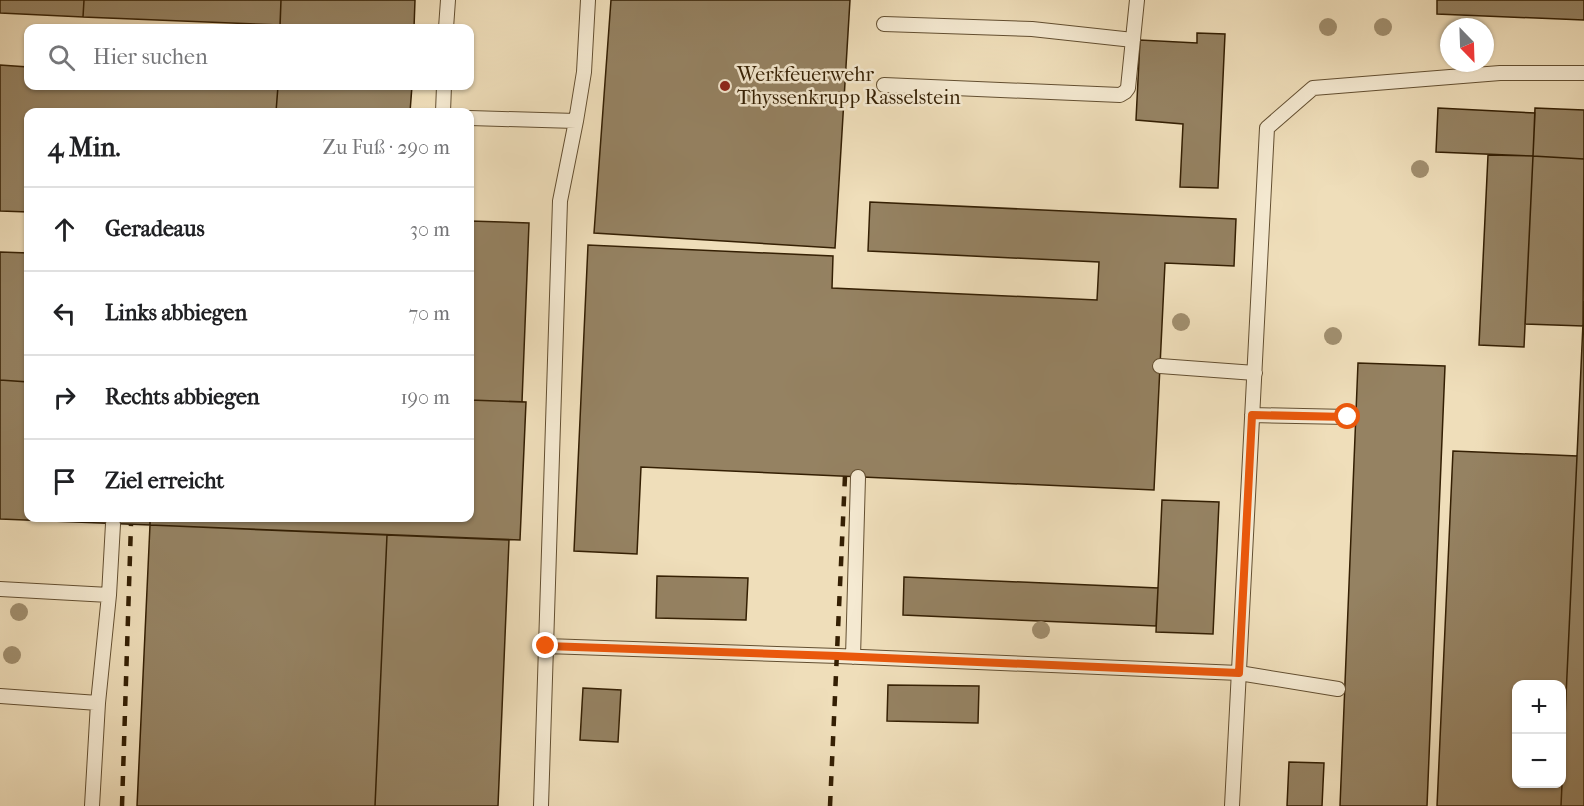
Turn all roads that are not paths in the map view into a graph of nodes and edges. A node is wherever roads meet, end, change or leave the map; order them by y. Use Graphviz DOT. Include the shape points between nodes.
graph roads {
  1 [pos="448,0"];
  2 [pos="588,0"];
  3 [pos="1137,0"];
  4 [pos="446,24"];
  5 [pos="884,24"];
  6 [pos="1133,40"];
  7 [pos="1584,73"];
  8 [pos="884,85"];
  9 [pos="444,90"];
  10 [pos="443,108"];
  11 [pos="474,118"];
  12 [pos="576,121"];
  13 [pos="1160,366"];
  14 [pos="1255,373"];
  15 [pos="1252,415"];
  16 [pos="1348,417"];
  17 [pos="858,477"];
  18 [pos="113,524"];
  19 [pos="0,589"];
  20 [pos="109,595"];
  21 [pos="546,646"];
  22 [pos="853,657"];
  23 [pos="1239,673"];
  24 [pos="1338,689"];
  25 [pos="0,696"];
  26 [pos="98,703"];
  27 [pos="92,806"];
  28 [pos="541,806"];
  29 [pos="1232,806"];
  1 -- 4 [label="lane"];
  2 -- 12 [label="lane" via="584,72"];
  3 -- 6 [label="lane"];
  5 -- 6 [label="lane" via="1032,29"];
  6 -- 8 [label="lane" via="1128,88 1120,95"];
  7 -- 14 [label="lane" via="1500,73 1313,88 1267,128"];
  9 -- 10 [label="lane"];
  11 -- 12 [label="lane"];
  12 -- 21 [label="lane" via="560,201"];
  13 -- 14 [label="lane"];
  14 -- 15 [label="lane"];
  15 -- 16 [label="lane"];
  15 -- 23 [label="lane"];
  17 -- 22 [label="lane"];
  18 -- 20 [label="lane"];
  19 -- 20 [label="lane"];
  20 -- 26 [label="lane"];
  21 -- 22 [label="lane"];
  21 -- 28 [label="lane"];
  22 -- 23 [label="lane"];
  23 -- 24 [label="lane"];
  23 -- 29 [label="lane"];
  25 -- 26 [label="lane"];
  26 -- 27 [label="lane"];
}
